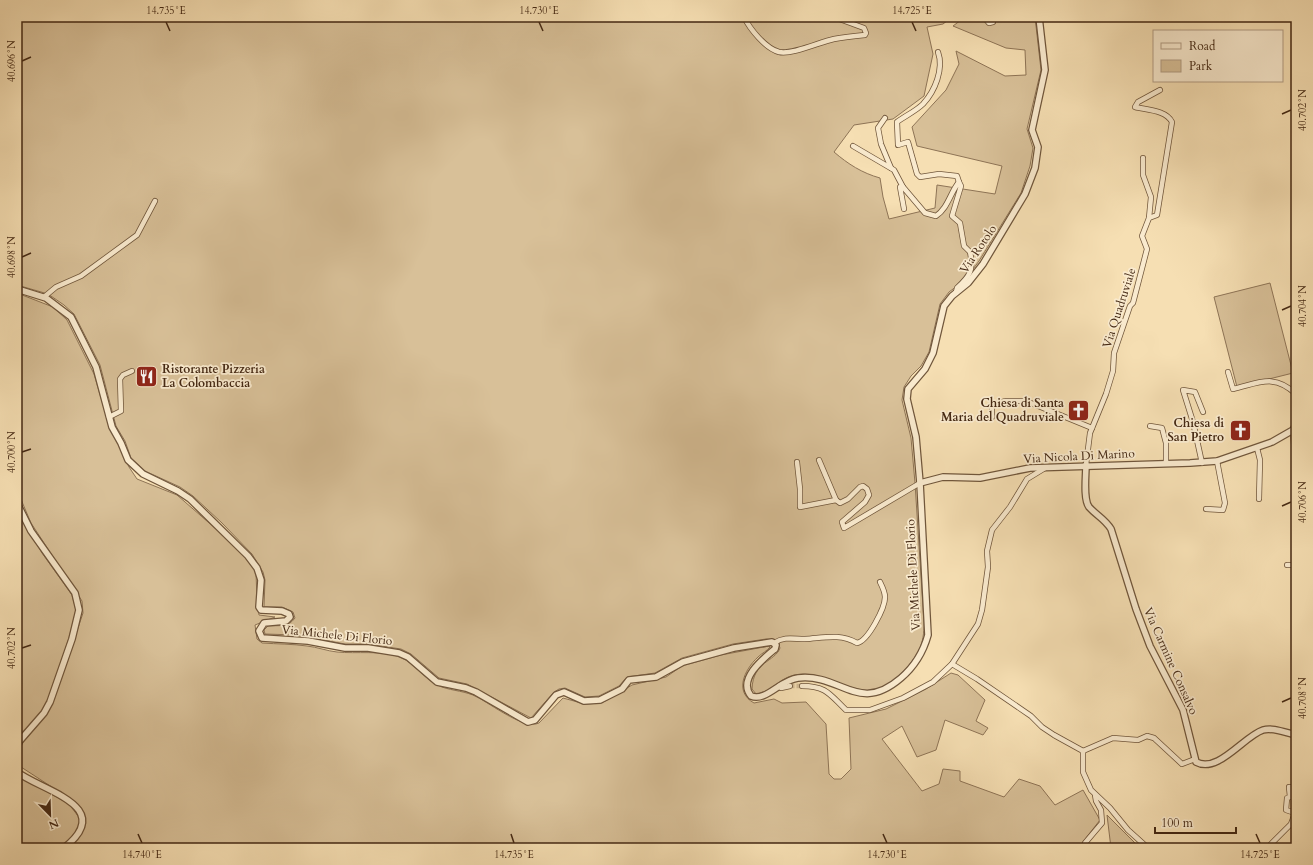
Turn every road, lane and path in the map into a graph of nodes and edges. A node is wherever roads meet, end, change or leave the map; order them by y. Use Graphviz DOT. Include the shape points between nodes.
graph roads {
  1 [pos="744,17"];
  2 [pos="834,17"];
  3 [pos="984,17"];
  4 [pos="992,17"];
  5 [pos="1039,17"];
  6 [pos="938,52"];
  7 [pos="1160,90"];
  8 [pos="885,118"];
  9 [pos="853,146"];
  10 [pos="1144,158"];
  11 [pos="891,168"];
  12 [pos="959,182"];
  13 [pos="903,187"];
  14 [pos="155,201"];
  15 [pos="904,209"];
  16 [pos="1149,218"];
  17 [pos="17,289"];
  18 [pos="956,292"];
  19 [pos="44,297"];
  20 [pos="132,371"];
  21 [pos="1228,372"];
  22 [pos="1296,390"];
  23 [pos="1296,394"];
  24 [pos="1203,412"];
  25 [pos="1296,412"];
  26 [pos="109,417"];
  27 [pos="992,417"];
  28 [pos="1296,424"];
  29 [pos="1150,426"];
  30 [pos="1092,428"];
  31 [pos="1293,430"];
  32 [pos="1257,448"];
  33 [pos="1296,449"];
  34 [pos="819,460"];
  35 [pos="1217,460"];
  36 [pos="797,462"];
  37 [pos="1166,463"];
  38 [pos="1202,463"];
  39 [pos="1086,466"];
  40 [pos="1047,467"];
  41 [pos="920,483"];
  42 [pos="1259,499"];
  43 [pos="836,500"];
  44 [pos="17,503"];
  45 [pos="1206,509"];
  46 [pos="1287,565"];
  47 [pos="1296,565"];
  48 [pos="880,582"];
  49 [pos="774,643"];
  50 [pos="952,664"];
  51 [pos="779,686"];
  52 [pos="790,686"];
  53 [pos="802,686"];
  54 [pos="1296,735"];
  55 [pos="17,744"];
  56 [pos="1083,750"];
  57 [pos="1195,760"];
  58 [pos="17,772"];
  59 [pos="1296,787"];
  60 [pos="1095,795"];
  61 [pos="64,848"];
  62 [pos="1088,848"];
  63 [pos="1148,848"];
  64 [pos="1267,848"];
  1 -- 2 [label="street" via="756,34 780,52 865,35 864,28"];
  3 -- 4 [label="street" via="989,23 993,22"];
  5 -- 18 [label="street, Via Rotolo" via="1045,70 1032,130 1038,147 1035,168 1025,194 1001,236 968,283"];
  6 -- 12 [label="street" via="940,71 930,94 922,104 897,122 898,145 908,142 920,177 948,174 957,176"];
  7 -- 16 [label="street, Via Quadruviale" via="1138,102 1135,107 1169,116 1172,122 1157,215"];
  8 -- 11 [label="street" via="878,128 881,144"];
  9 -- 11 [label="street"];
  10 -- 16 [label="street, Via Quadruviale" via="1143,175 1151,197"];
  11 -- 13 [label="street"];
  12 -- 13 [label="street" via="946,205 936,216 925,213"];
  12 -- 18 [label="street" via="961,186 952,216 960,223 964,246 970,252 973,265 966,280 956,288"];
  13 -- 15 [label="street" via="900,188"];
  14 -- 19 [label="street" via="137,235 81,276 56,287"];
  16 -- 30 [label="street, Via Quadruviale" via="1142,236 1147,249 1133,303 1114,353 1113,371 1106,394"];
  17 -- 19 [label="street, Via Michele Di Florio"];
  18 -- 41 [label="street, Via Rotolo" via="944,306 933,353 925,369 908,388 907,399 916,437"];
  19 -- 26 [label="street, Via Michele Di Florio" via="62,308 76,326 99,374"];
  20 -- 26 [label="street" via="120,379 121,411"];
  21 -- 23 [label="street" via="1233,389 1273,380 1288,386"];
  22 -- 23 [label="street"];
  23 -- 25 [label="street"];
  24 -- 38 [label="street" via="1195,392 1183,390"];
  26 -- 49 [label="street, Via Michele Di Florio" via="125,455 135,468 190,500 248,556 261,580 261,610 289,614 290,617 286,621 264,623 259,632 262,638 308,641 345,648 368,648 399,653 408,657 437,682 471,690 528,722 532,722 560,693 564,692 584,700 600,700 622,689 630,680 656,676 683,662 734,648"];
  27 -- 30 [label="street" via="992,405 1005,401 1026,400"];
  28 -- 31 [label="street"];
  29 -- 37 [label="street" via="1162,428 1166,443"];
  30 -- 39 [label="street, Via Quadruviale"];
  31 -- 32 [label="street, Via Nicola Di Marino"];
  31 -- 33 [label="street"];
  32 -- 35 [label="street, Via Nicola Di Marino"];
  32 -- 42 [label="street" via="1260,460"];
  34 -- 43 [label="street"];
  35 -- 38 [label="street, Via Nicola Di Marino"];
  35 -- 45 [label="street" via="1225,503 1223,510"];
  36 -- 43 [label="street" via="800,507"];
  37 -- 38 [label="street, Via Nicola Di Marino"];
  37 -- 39 [label="street, Via Nicola Di Marino"];
  39 -- 40 [label="street, Via Nicola Di Marino"];
  39 -- 57 [label="street, Via Carmine Consalvo" via="1088,506 1106,520 1111,529 1150,646 1183,710"];
  40 -- 41 [label="street, Via Nicola Di Marino" via="980,478 943,477"];
  40 -- 50 [label="street" via="1027,479 992,530 978,624"];
  41 -- 43 [label="street" via="844,528 842,522 865,502 869,492 862,486 848,499 840,503"];
  41 -- 51 [label="street, Via Michele Di Florio" via="928,624 926,644 918,660 891,687 875,694 861,694 824,681 804,678 790,679"];
  44 -- 55 [label="street" via="31,531 75,593 79,610 72,639 50,702 44,713"];
  46 -- 47 [label="street"];
  48 -- 49 [label="street" via="885,597 884,603 863,641 857,643 840,637 790,637"];
  49 -- 51 [label="street, Via Michele Di Florio" via="775,649 753,670 748,690 751,696 759,698"];
  50 -- 53 [label="street" via="918,692 870,710 846,710 826,690"];
  50 -- 56 [label="street" via="1031,716 1054,735"];
  51 -- 52 [label="street"];
  54 -- 57 [label="street" via="1263,730 1237,749 1207,765 1200,765"];
  56 -- 57 [label="street" via="1113,738 1138,740 1147,736 1158,741 1182,764"];
  56 -- 60 [label="street" via="1083,772"];
  58 -- 61 [label="street" via="60,794 79,812 82,820 81,830"];
  59 -- 64 [label="street" via="1289,787 1290,797 1286,798 1286,810 1295,813 1291,824"];
  60 -- 62 [label="street" via="1101,810 1102,823 1085,843"];
  60 -- 63 [label="street"];
}
